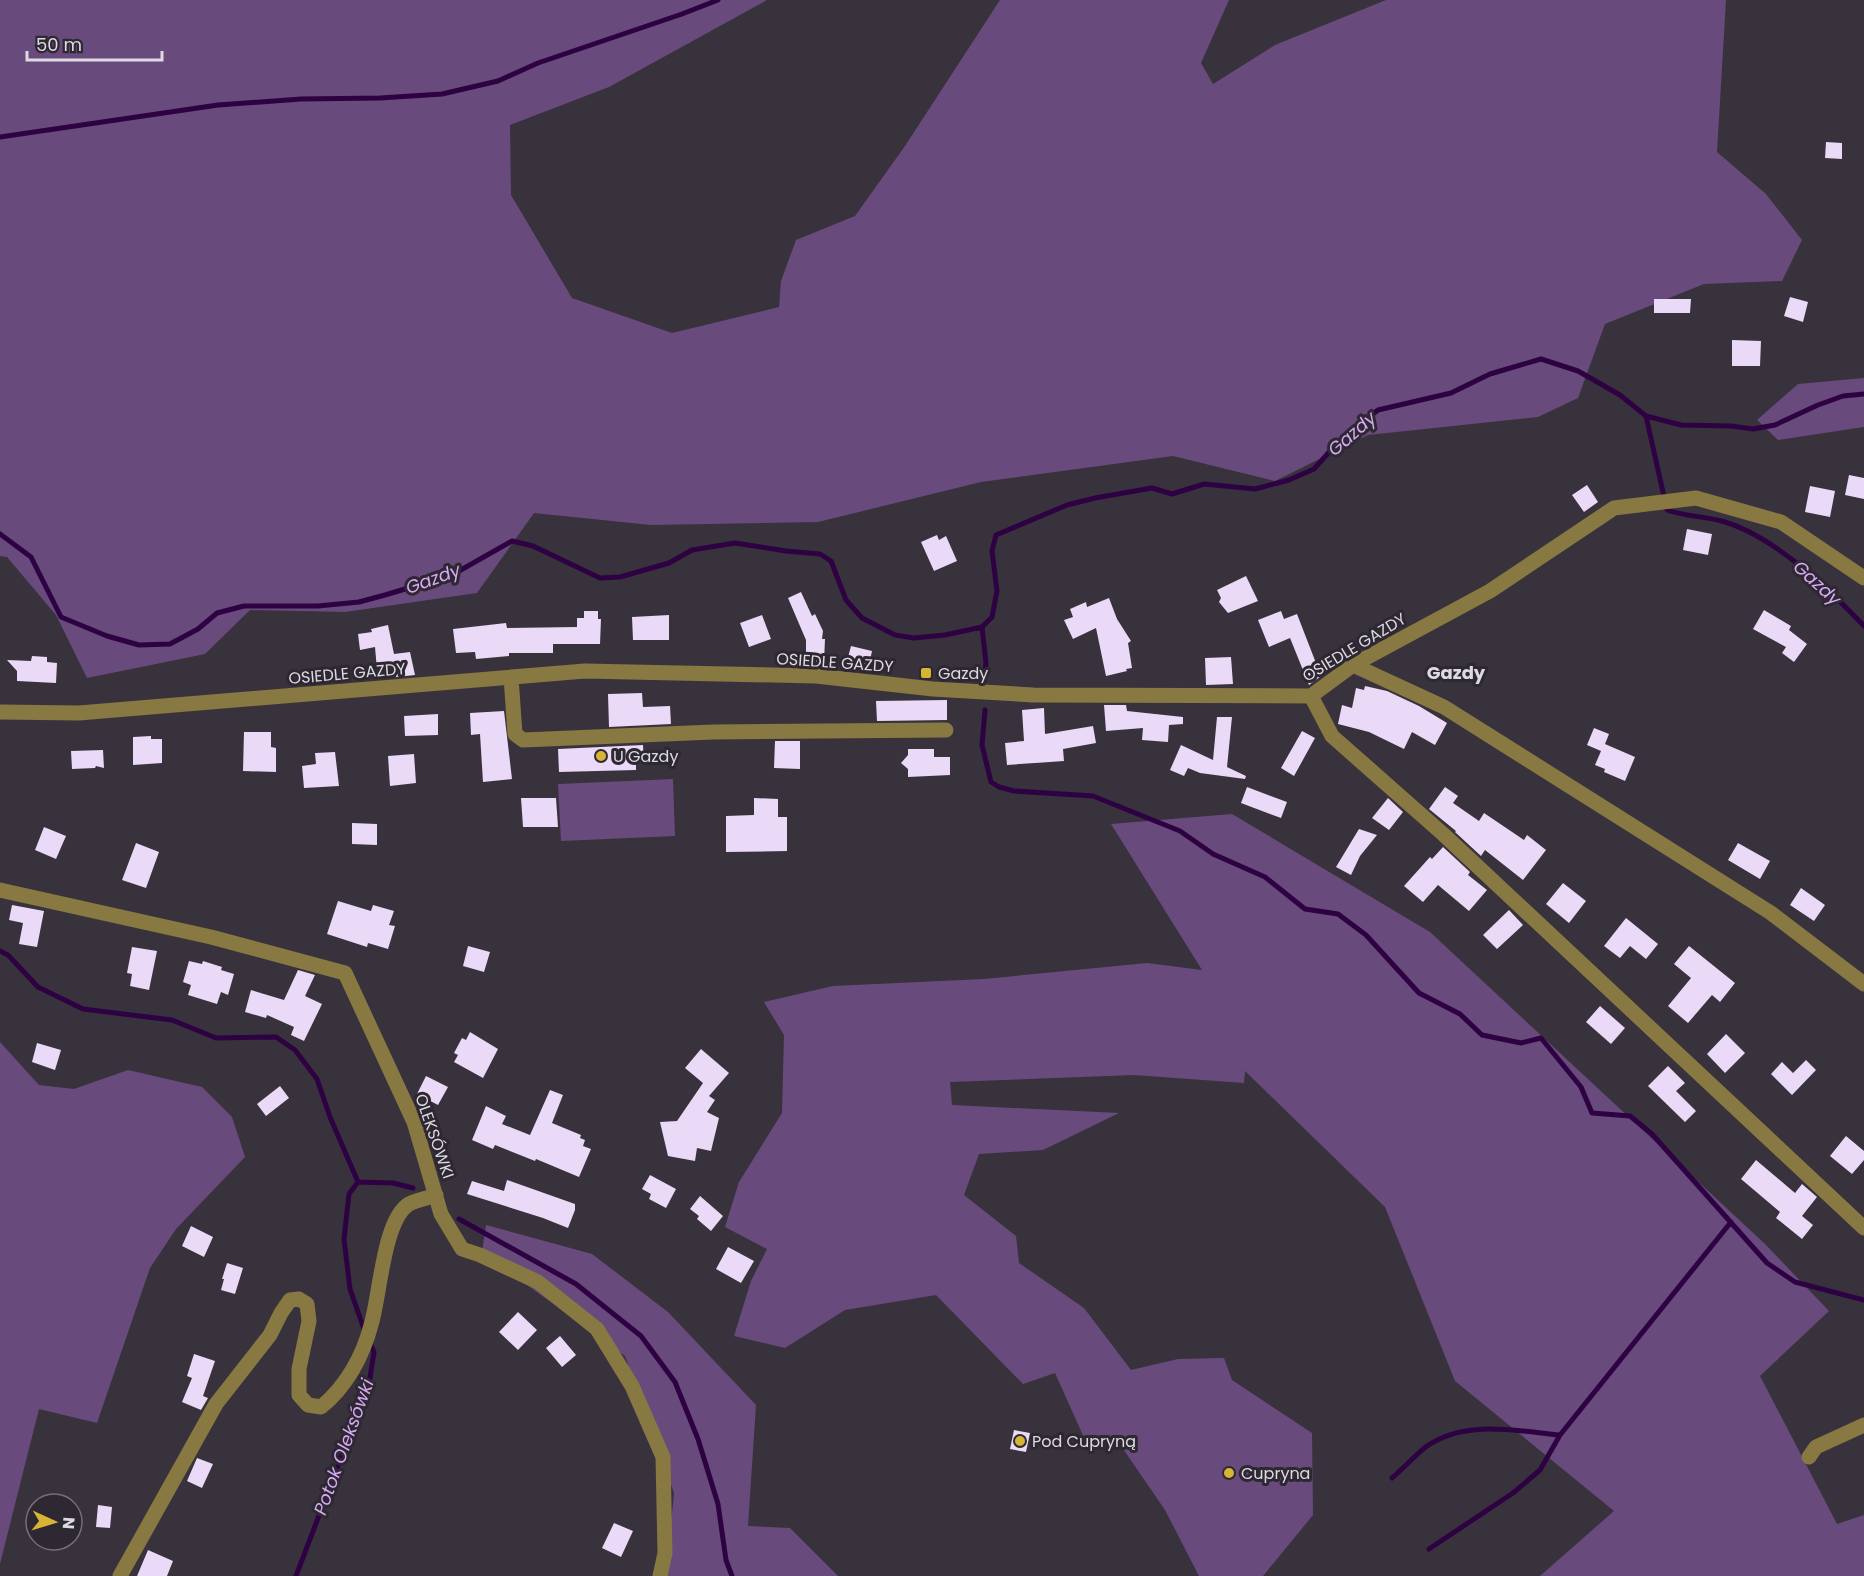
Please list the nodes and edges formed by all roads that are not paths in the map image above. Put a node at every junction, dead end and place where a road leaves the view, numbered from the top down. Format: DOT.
graph roads {
  1 [pos="1864,578"];
  2 [pos="1353,665"];
  3 [pos="511,677"];
  4 [pos="1311,696"];
  5 [pos="0,712"];
  6 [pos="946,730"];
  7 [pos="0,890"];
  8 [pos="1864,984"];
  9 [pos="436,1195"];
  10 [pos="1864,1228"];
  11 [pos="1864,1425"];
  12 [pos="1809,1457"];
  13 [pos="120,1576"];
  14 [pos="660,1576"];
  1 -- 2 [label="street, OSIEDLE GAZDY"];
  2 -- 4 [label="street, OSIEDLE GAZDY"];
  2 -- 8 [label="street"];
  3 -- 4 [label="street, OSIEDLE GAZDY"];
  3 -- 5 [label="street, OSIEDLE GAZDY"];
  3 -- 6 [label="street"];
  4 -- 10 [label="street"];
  7 -- 9 [label="street, OLEKSÓWKI"];
  9 -- 13 [label="street"];
  9 -- 14 [label="street, OLEKSÓWKI"];
  11 -- 12 [label="street"];
}
